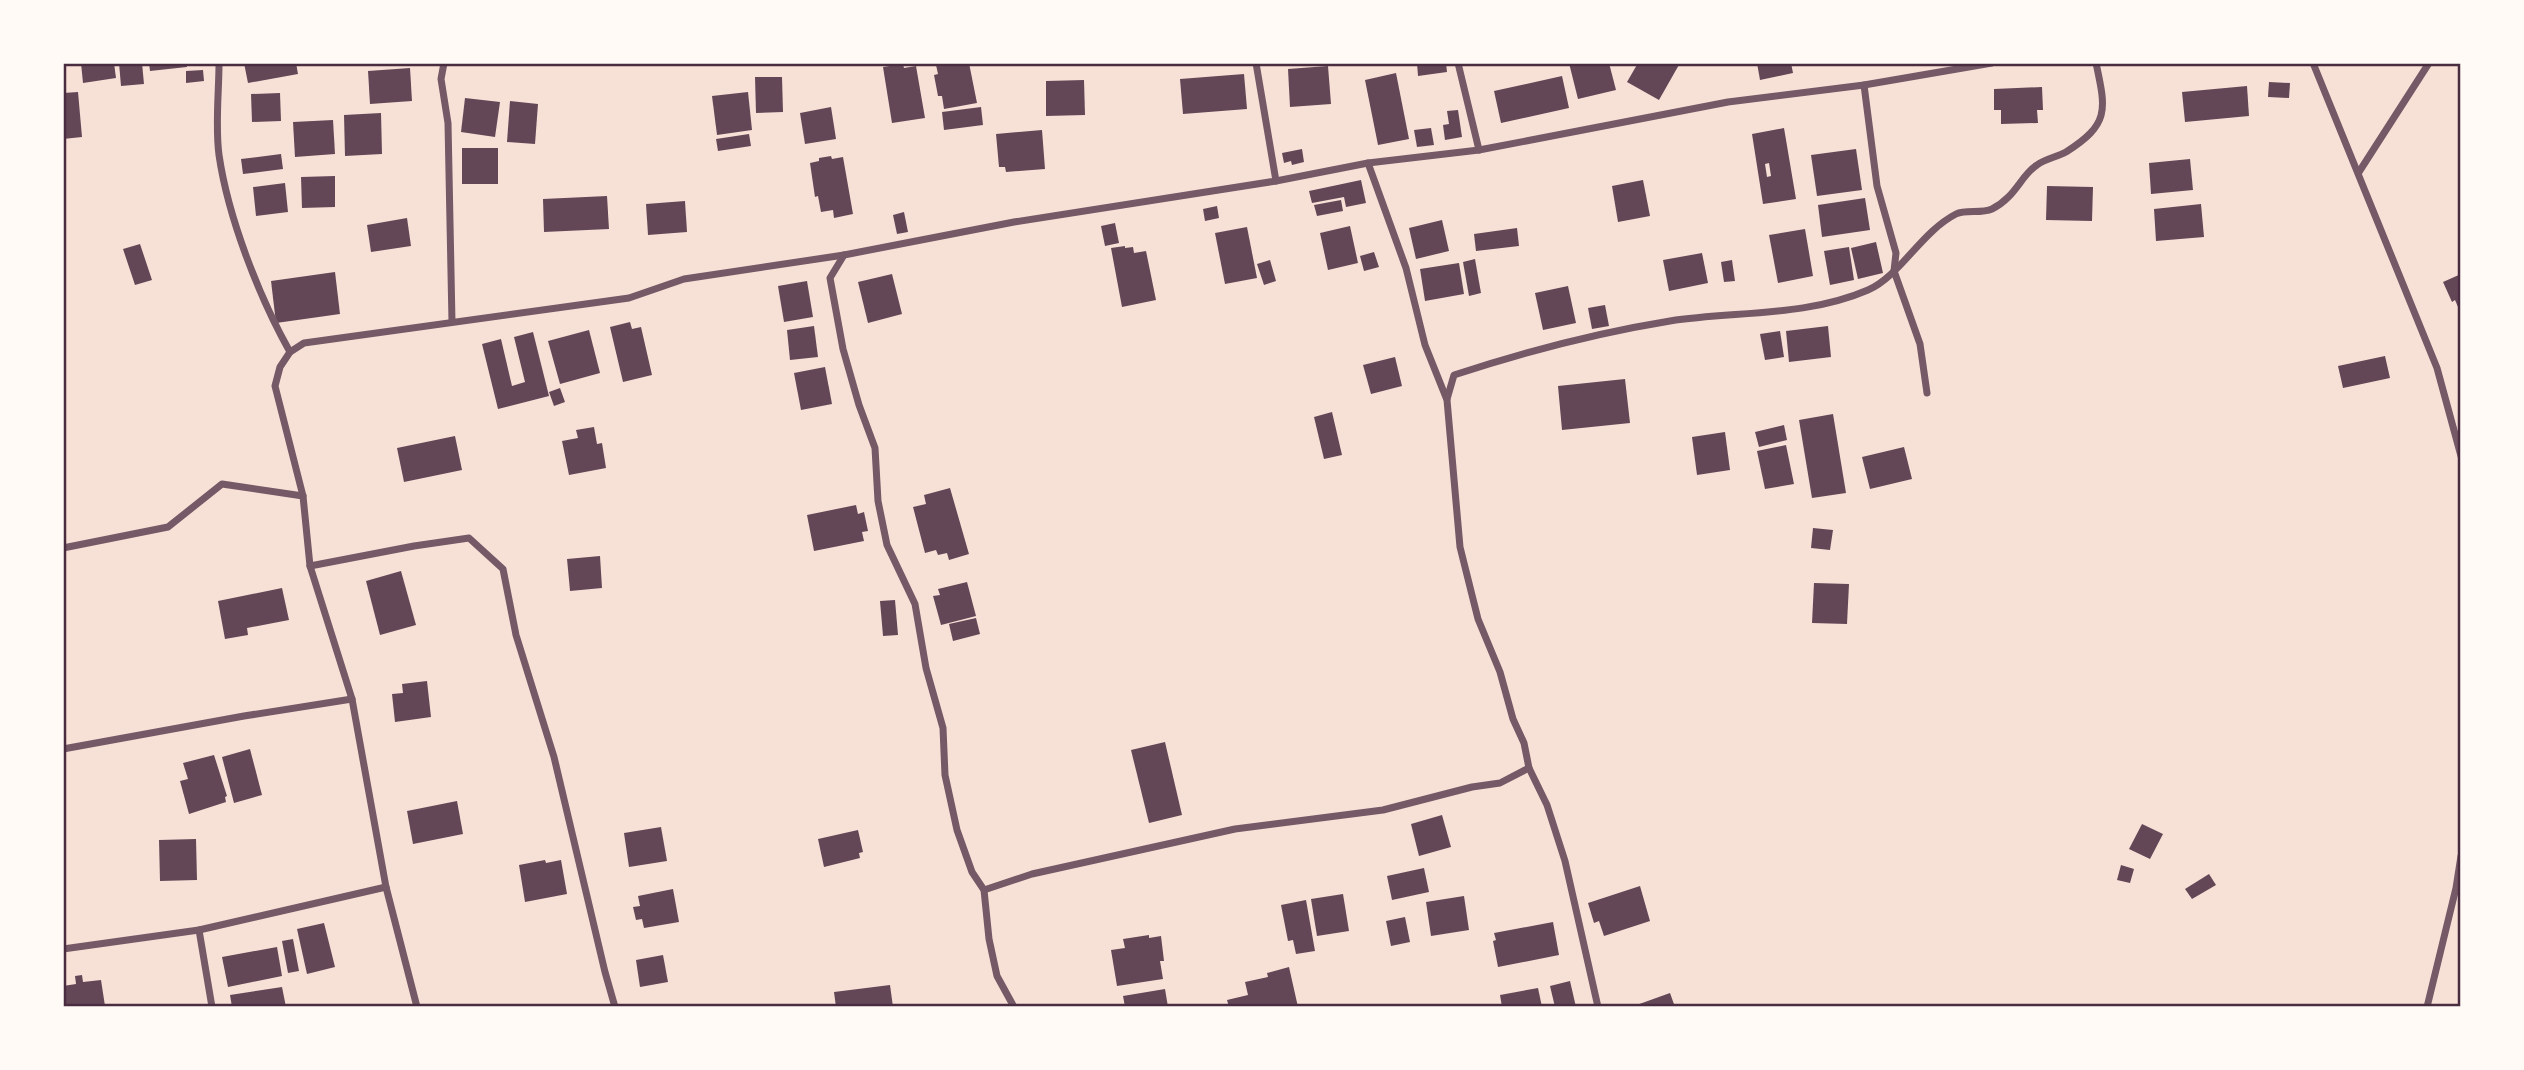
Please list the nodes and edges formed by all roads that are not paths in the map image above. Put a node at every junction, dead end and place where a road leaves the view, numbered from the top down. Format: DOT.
graph roads {
  1 [pos="219,63"];
  2 [pos="444,63"];
  3 [pos="1256,63"];
  4 [pos="1458,63"];
  5 [pos="1992,63"];
  6 [pos="2095,63"];
  7 [pos="2313,63"];
  8 [pos="2429,63"];
  9 [pos="1864,85"];
  10 [pos="1479,150"];
  11 [pos="1368,163"];
  12 [pos="2359,172"];
  13 [pos="1276,181"];
  14 [pos="844,255"];
  15 [pos="1894,271"];
  16 [pos="452,322"];
  17 [pos="290,352"];
  18 [pos="1927,393"];
  19 [pos="1447,400"];
  20 [pos="2461,456"];
  21 [pos="303,496"];
  22 [pos="63,548"];
  23 [pos="310,566"];
  24 [pos="352,699"];
  25 [pos="63,749"];
  26 [pos="1529,768"];
  27 [pos="2461,856"];
  28 [pos="386,887"];
  29 [pos="984,890"];
  30 [pos="199,930"];
  31 [pos="63,949"];
  32 [pos="212,1007"];
  33 [pos="417,1007"];
  34 [pos="615,1007"];
  35 [pos="1014,1007"];
  36 [pos="1598,1007"];
  37 [pos="2427,1007"];
  1 -- 17 [label="street"];
  2 -- 16 [label="street"];
  3 -- 13 [label="street"];
  4 -- 10 [label="street"];
  5 -- 9 [label="street"];
  6 -- 15 [label="street"];
  7 -- 12 [label="street"];
  8 -- 12 [label="street"];
  9 -- 10 [label="street"];
  9 -- 15 [label="street"];
  10 -- 11 [label="street"];
  11 -- 13 [label="street"];
  11 -- 19 [label="street"];
  12 -- 20 [label="street"];
  13 -- 14 [label="street"];
  14 -- 16 [label="street"];
  14 -- 29 [label="street"];
  15 -- 18 [label="street"];
  15 -- 19 [label="street"];
  16 -- 17 [label="street"];
  17 -- 21 [label="street"];
  19 -- 26 [label="street"];
  21 -- 22 [label="street"];
  21 -- 23 [label="street"];
  23 -- 24 [label="street"];
  23 -- 34 [label="street"];
  24 -- 25 [label="street"];
  24 -- 28 [label="street"];
  26 -- 29 [label="street"];
  26 -- 36 [label="street"];
  27 -- 37 [label="street"];
  28 -- 30 [label="street"];
  28 -- 33 [label="street"];
  29 -- 35 [label="street"];
  30 -- 31 [label="street"];
  30 -- 32 [label="street"];
}
